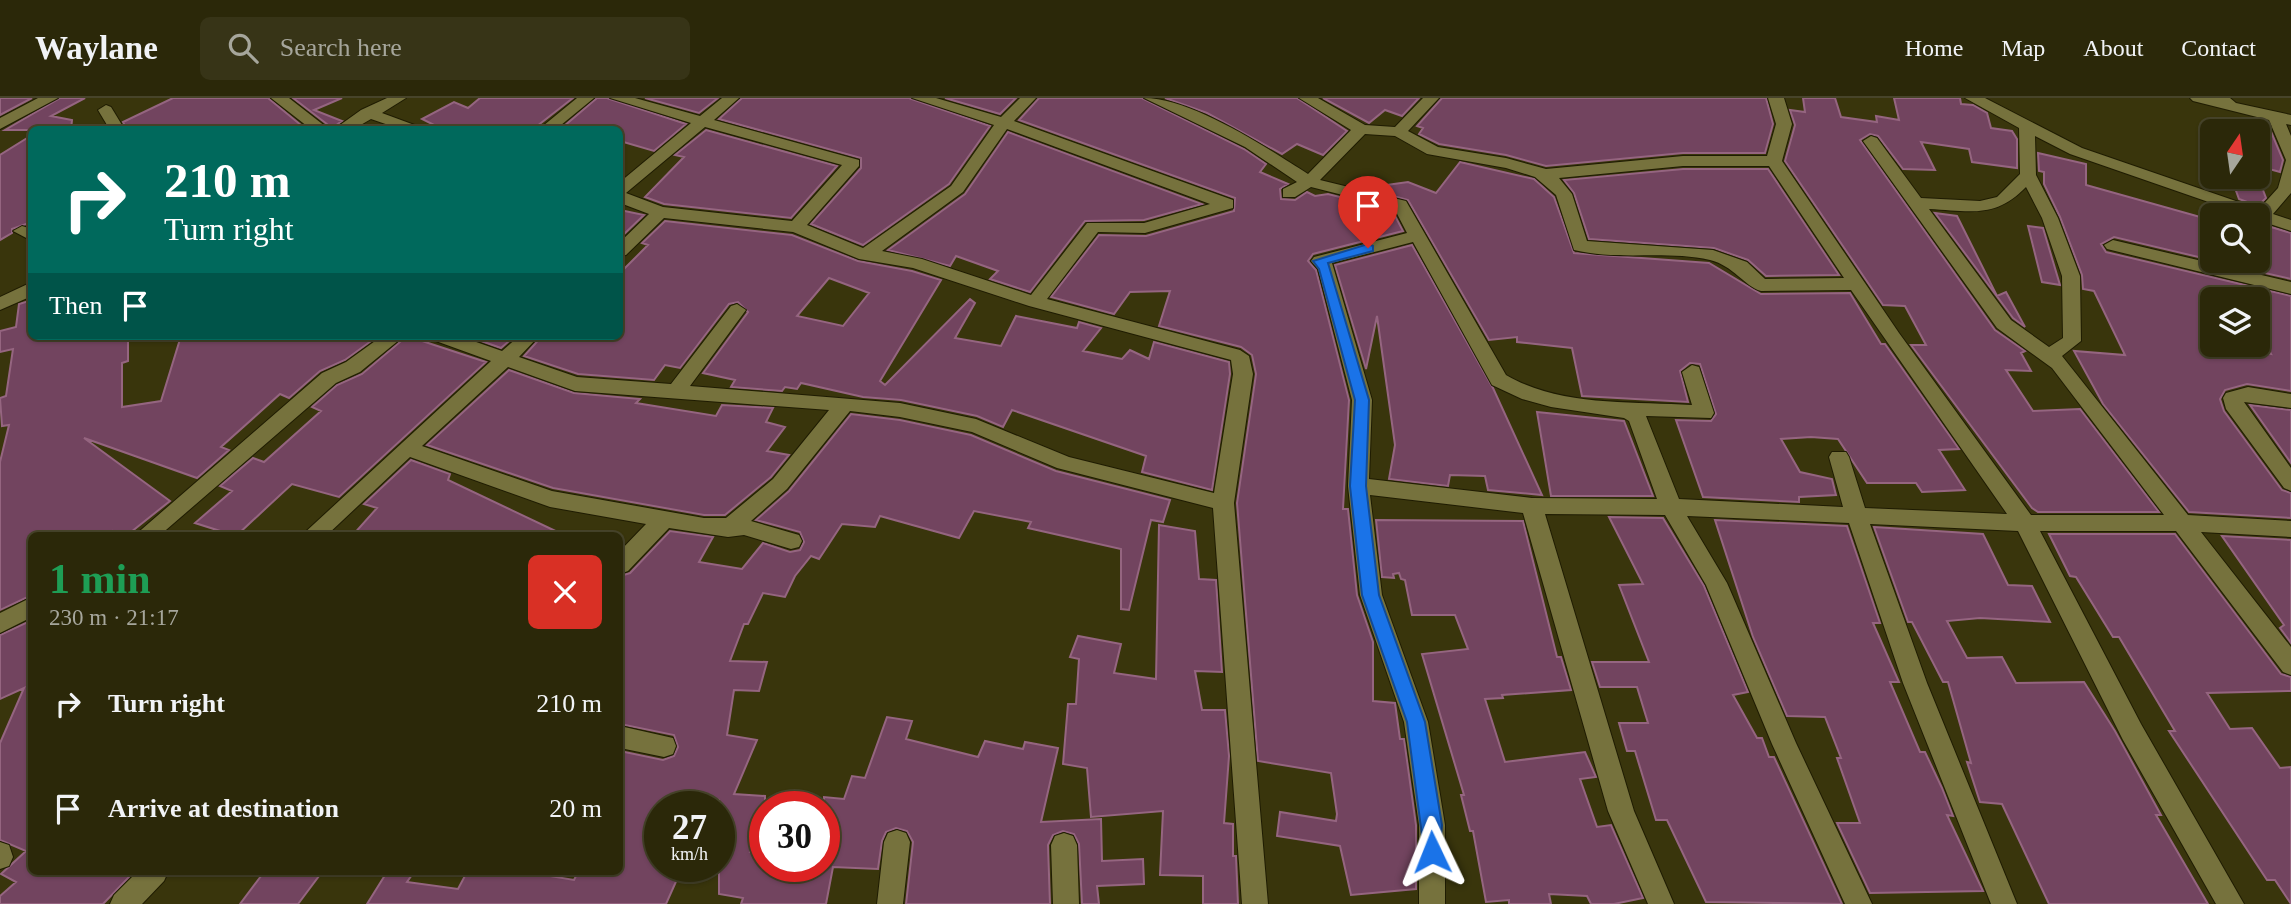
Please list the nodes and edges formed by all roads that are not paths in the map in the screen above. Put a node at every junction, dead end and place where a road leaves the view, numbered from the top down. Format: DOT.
graph roads {
  1 [pos="50,98"];
  2 [pos="279,98"];
  3 [pos="397,98"];
  4 [pos="586,98"];
  5 [pos="618,98"];
  6 [pos="731,98"];
  7 [pos="920,98"];
  8 [pos="1027,98"];
  9 [pos="1152,98"];
  10 [pos="1307,98"];
  11 [pos="1431,98"];
  12 [pos="1776,98"];
  13 [pos="1973,98"];
  14 [pos="2198,98"];
  15 [pos="2226,102"];
  16 [pos="106,110"];
  17 [pos="366,113"];
  18 [pos="2284,118"];
  19 [pos="706,120"];
  20 [pos="0,124"];
  21 [pos="1002,125"];
  22 [pos="116,126"];
  23 [pos="318,126"];
  24 [pos="346,126"];
  25 [pos="408,126"];
  26 [pos="550,126"];
  27 [pos="2027,127"];
  28 [pos="1362,129"];
  29 [pos="1399,132"];
  30 [pos="1871,141"];
  31 [pos="2291,157"];
  32 [pos="1774,161"];
  33 [pos="2291,164"];
  34 [pos="1547,174"];
  35 [pos="2028,175"];
  36 [pos="1309,182"];
  37 [pos="623,188"];
  38 [pos="1289,193"];
  39 [pos="623,198"];
  40 [pos="1915,203"];
  41 [pos="2228,203"];
  42 [pos="2270,207"];
  43 [pos="660,212"];
  44 [pos="2270,218"];
  45 [pos="2291,226"];
  46 [pos="796,228"];
  47 [pos="1417,236"];
  48 [pos="2113,246"];
  49 [pos="623,248"];
  50 [pos="865,255"];
  51 [pos="1857,284"];
  52 [pos="2291,288"];
  53 [pos="28,290"];
  54 [pos="1035,302"];
  55 [pos="0,304"];
  56 [pos="737,310"];
  57 [pos="390,340"];
  58 [pos="451,340"];
  59 [pos="526,340"];
  60 [pos="2049,356"];
  61 [pos="505,360"];
  62 [pos="1692,372"];
  63 [pos="676,391"];
  64 [pos="2291,401"];
  65 [pos="845,404"];
  66 [pos="1628,408"];
  67 [pos="409,449"];
  68 [pos="1839,457"];
  69 [pos="2291,483"];
  70 [pos="1358,486"];
  71 [pos="1223,503"];
  72 [pos="1532,506"];
  73 [pos="1671,508"];
  74 [pos="1856,516"];
  75 [pos="664,519"];
  76 [pos="2025,523"];
  77 [pos="2179,523"];
  78 [pos="728,529"];
  79 [pos="2291,529"];
  80 [pos="149,532"];
  81 [pos="316,532"];
  82 [pos="791,541"];
  83 [pos="623,562"];
  84 [pos="28,609"];
  85 [pos="0,624"];
  86 [pos="2291,665"];
  87 [pos="623,738"];
  88 [pos="664,746"];
  89 [pos="897,842"];
  90 [pos="1064,845"];
  91 [pos="152,875"];
  92 [pos="123,904"];
  93 [pos="890,904"];
  94 [pos="1066,904"];
  95 [pos="1255,904"];
  96 [pos="1432,904"];
  97 [pos="1661,904"];
  98 [pos="1859,904"];
  99 [pos="2004,904"];
  100 [pos="2231,904"];
  1 -- 20 [label="street"];
  2 -- 23 [label="street"];
  3 -- 17 [label="street"];
  4 -- 26 [label="street"];
  5 -- 19 [label="street"];
  6 -- 19 [label="street"];
  7 -- 21 [label="street"];
  8 -- 21 [label="street"];
  9 -- 36 [label="street"];
  10 -- 28 [label="street"];
  11 -- 29 [label="street"];
  12 -- 32 [label="street"];
  13 -- 27 [label="street"];
  14 -- 15 [label="street"];
  15 -- 18 [label="street"];
  16 -- 22 [label="street"];
  17 -- 24 [label="street"];
  17 -- 25 [label="street"];
  18 -- 31 [label="street"];
  19 -- 37 [label="street"];
  19 -- 46 [label="street"];
  21 -- 50 [label="street"];
  21 -- 54 [label="street"];
  27 -- 35 [label="street"];
  27 -- 41 [label="street"];
  28 -- 29 [label="street"];
  28 -- 36 [label="street"];
  29 -- 34 [label="street"];
  30 -- 40 [label="street"];
  32 -- 34 [label="street"];
  32 -- 51 [label="street"];
  33 -- 42 [label="street"];
  34 -- 51 [label="street"];
  35 -- 40 [label="street"];
  35 -- 60 [label="street"];
  36 -- 38 [label="street"];
  36 -- 47 [label="street"];
  39 -- 43 [label="street"];
  40 -- 60 [label="street"];
  43 -- 46 [label="street"];
  43 -- 49 [label="street"];
  44 -- 45 [label="street"];
  46 -- 50 [label="street"];
  47 -- 66 [label="street"];
  47 -- 70 [label="street"];
  48 -- 52 [label="street"];
  50 -- 54 [label="street"];
  51 -- 76 [label="street"];
  53 -- 55 [label="street"];
  54 -- 71 [label="street"];
  56 -- 63 [label="street"];
  57 -- 80 [label="street"];
  58 -- 61 [label="street"];
  59 -- 61 [label="street"];
  60 -- 77 [label="street"];
  61 -- 63 [label="street"];
  61 -- 67 [label="street"];
  62 -- 66 [label="street"];
  63 -- 65 [label="street"];
  64 -- 69 [label="street"];
  65 -- 71 [label="street"];
  65 -- 78 [label="street"];
  66 -- 73 [label="street"];
  67 -- 75 [label="street"];
  67 -- 81 [label="street"];
  68 -- 74 [label="street"];
  70 -- 72 [label="street"];
  70 -- 96 [label="street"];
  71 -- 95 [label="street"];
  72 -- 73 [label="street"];
  72 -- 97 [label="street"];
  73 -- 74 [label="street"];
  73 -- 98 [label="street"];
  74 -- 76 [label="street"];
  74 -- 99 [label="street"];
  75 -- 78 [label="street"];
  75 -- 83 [label="street"];
  76 -- 77 [label="street"];
  76 -- 100 [label="street"];
  77 -- 79 [label="street"];
  77 -- 86 [label="street"];
  78 -- 82 [label="street"];
  84 -- 85 [label="street"];
  87 -- 88 [label="street"];
  89 -- 93 [label="street"];
  90 -- 94 [label="street"];
  91 -- 92 [label="street"];
}
